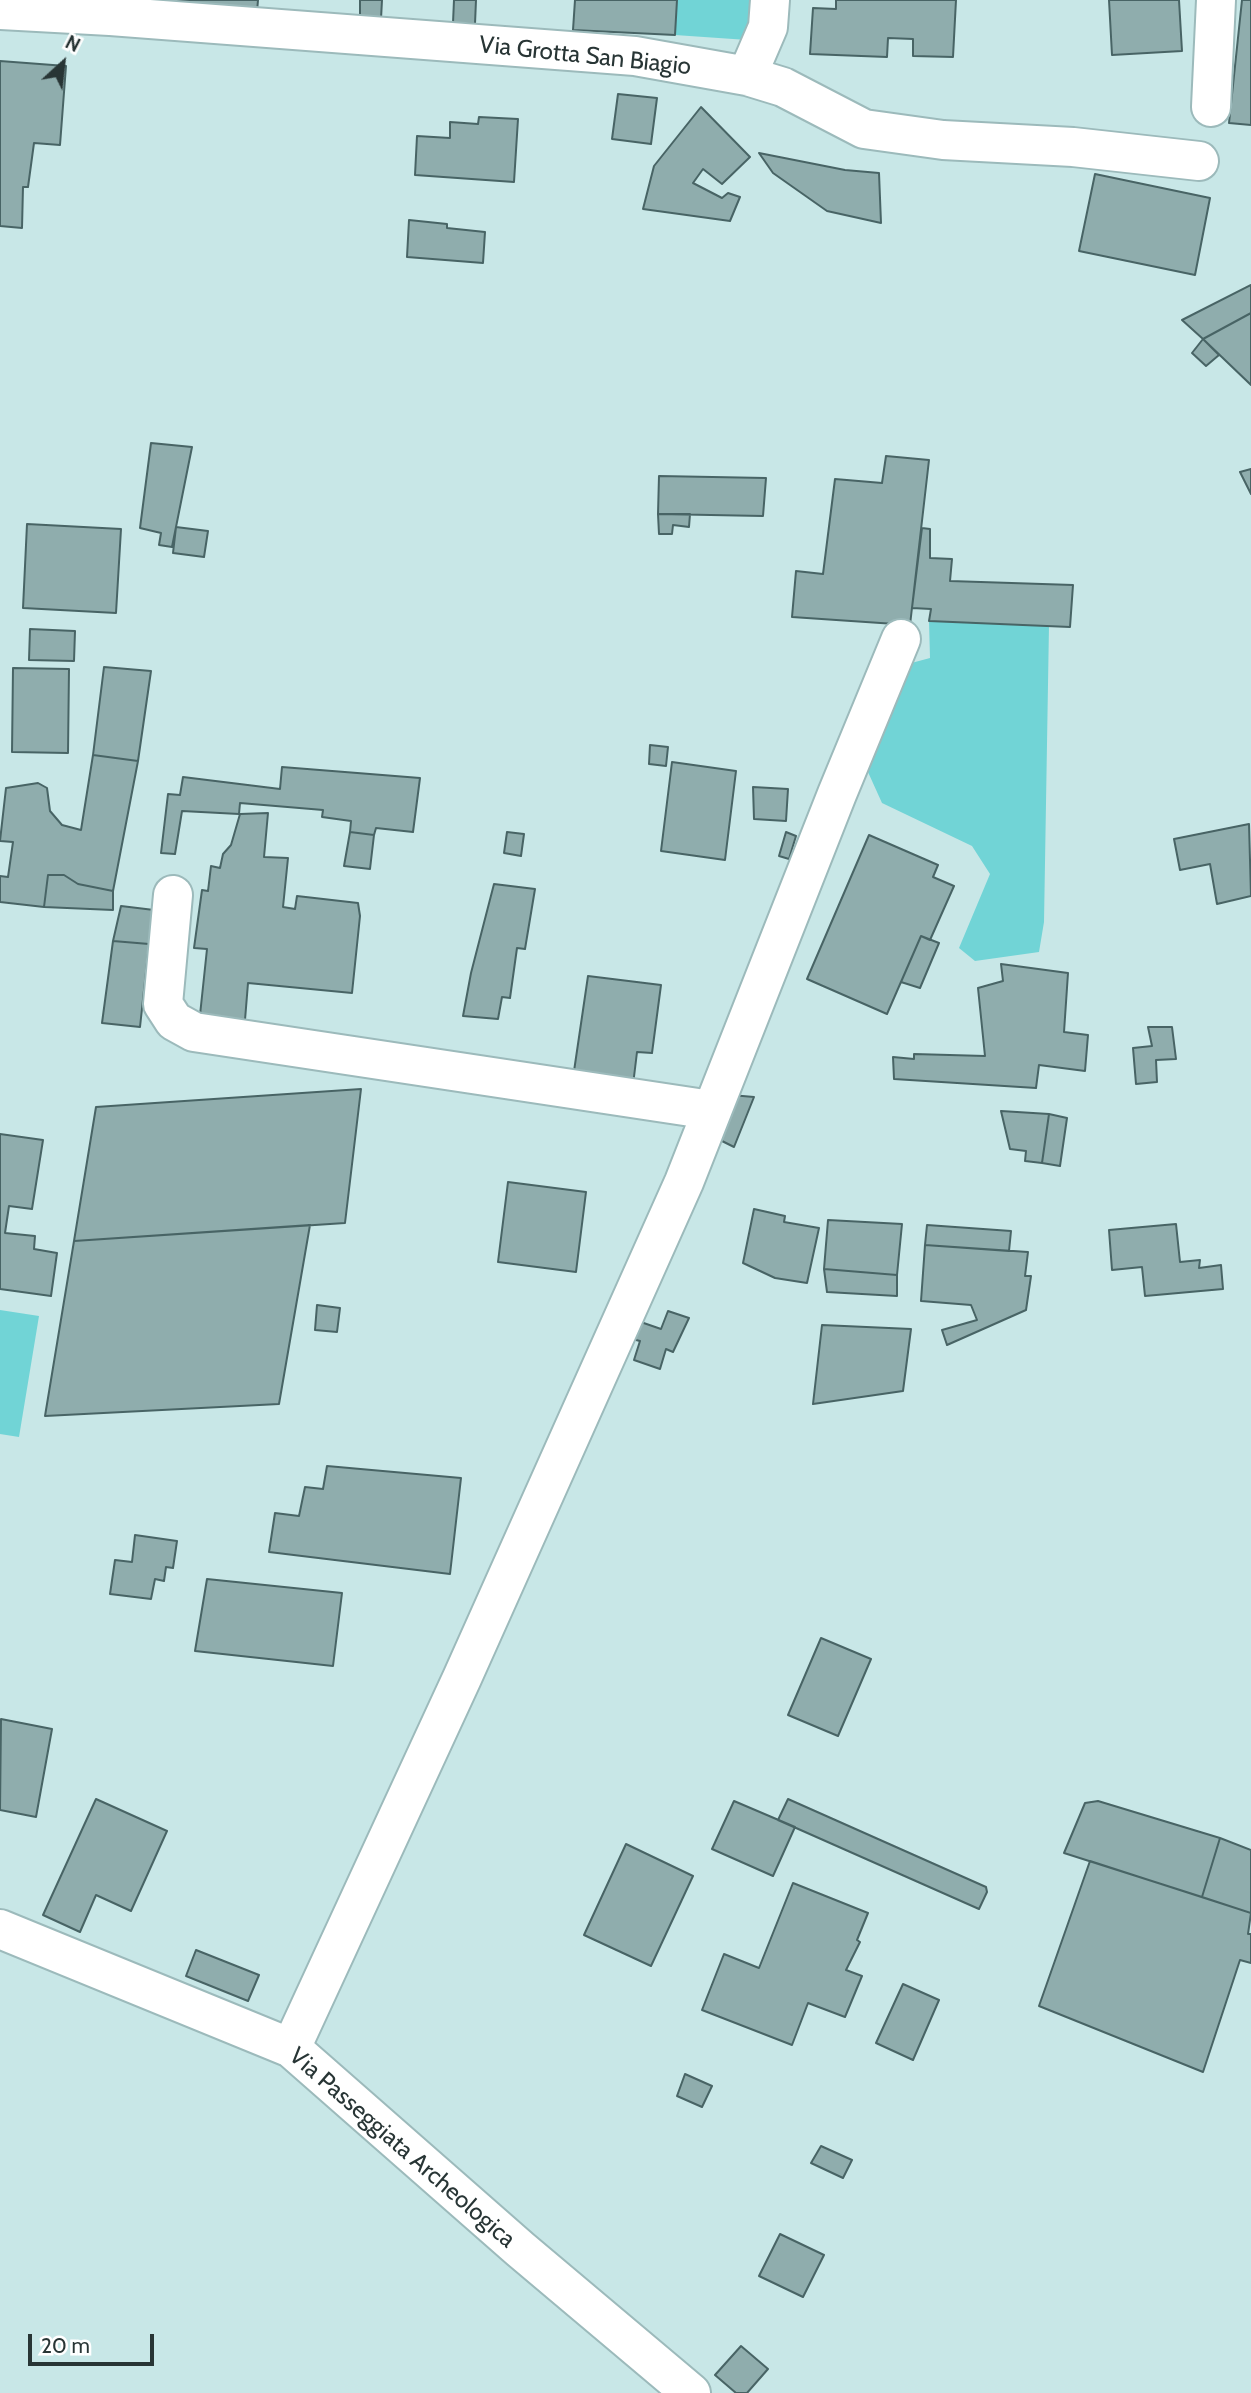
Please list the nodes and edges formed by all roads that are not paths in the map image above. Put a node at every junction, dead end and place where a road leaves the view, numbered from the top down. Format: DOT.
graph roads {
  1 [pos="769,0"];
  2 [pos="1216,0"];
  3 [pos="0,10"];
  4 [pos="747,76"];
  5 [pos="1211,107"];
  6 [pos="1199,161"];
  7 [pos="901,639"];
  8 [pos="173,895"];
  9 [pos="711,1110"];
  10 [pos="0,1929"];
  11 [pos="291,2048"];
  12 [pos="691,2393"];
  1 -- 4 [label="street"];
  2 -- 5 [label="street"];
  3 -- 4 [label="street, Via Grotta San Biagio"];
  4 -- 6 [label="street, Via Grotta San Biagio"];
  7 -- 9 [label="street"];
  8 -- 9 [label="street"];
  9 -- 11 [label="street"];
  10 -- 11 [label="street, Via Passeggiata Archeologica"];
  11 -- 12 [label="street, Via Passeggiata Archeologica"];
}
